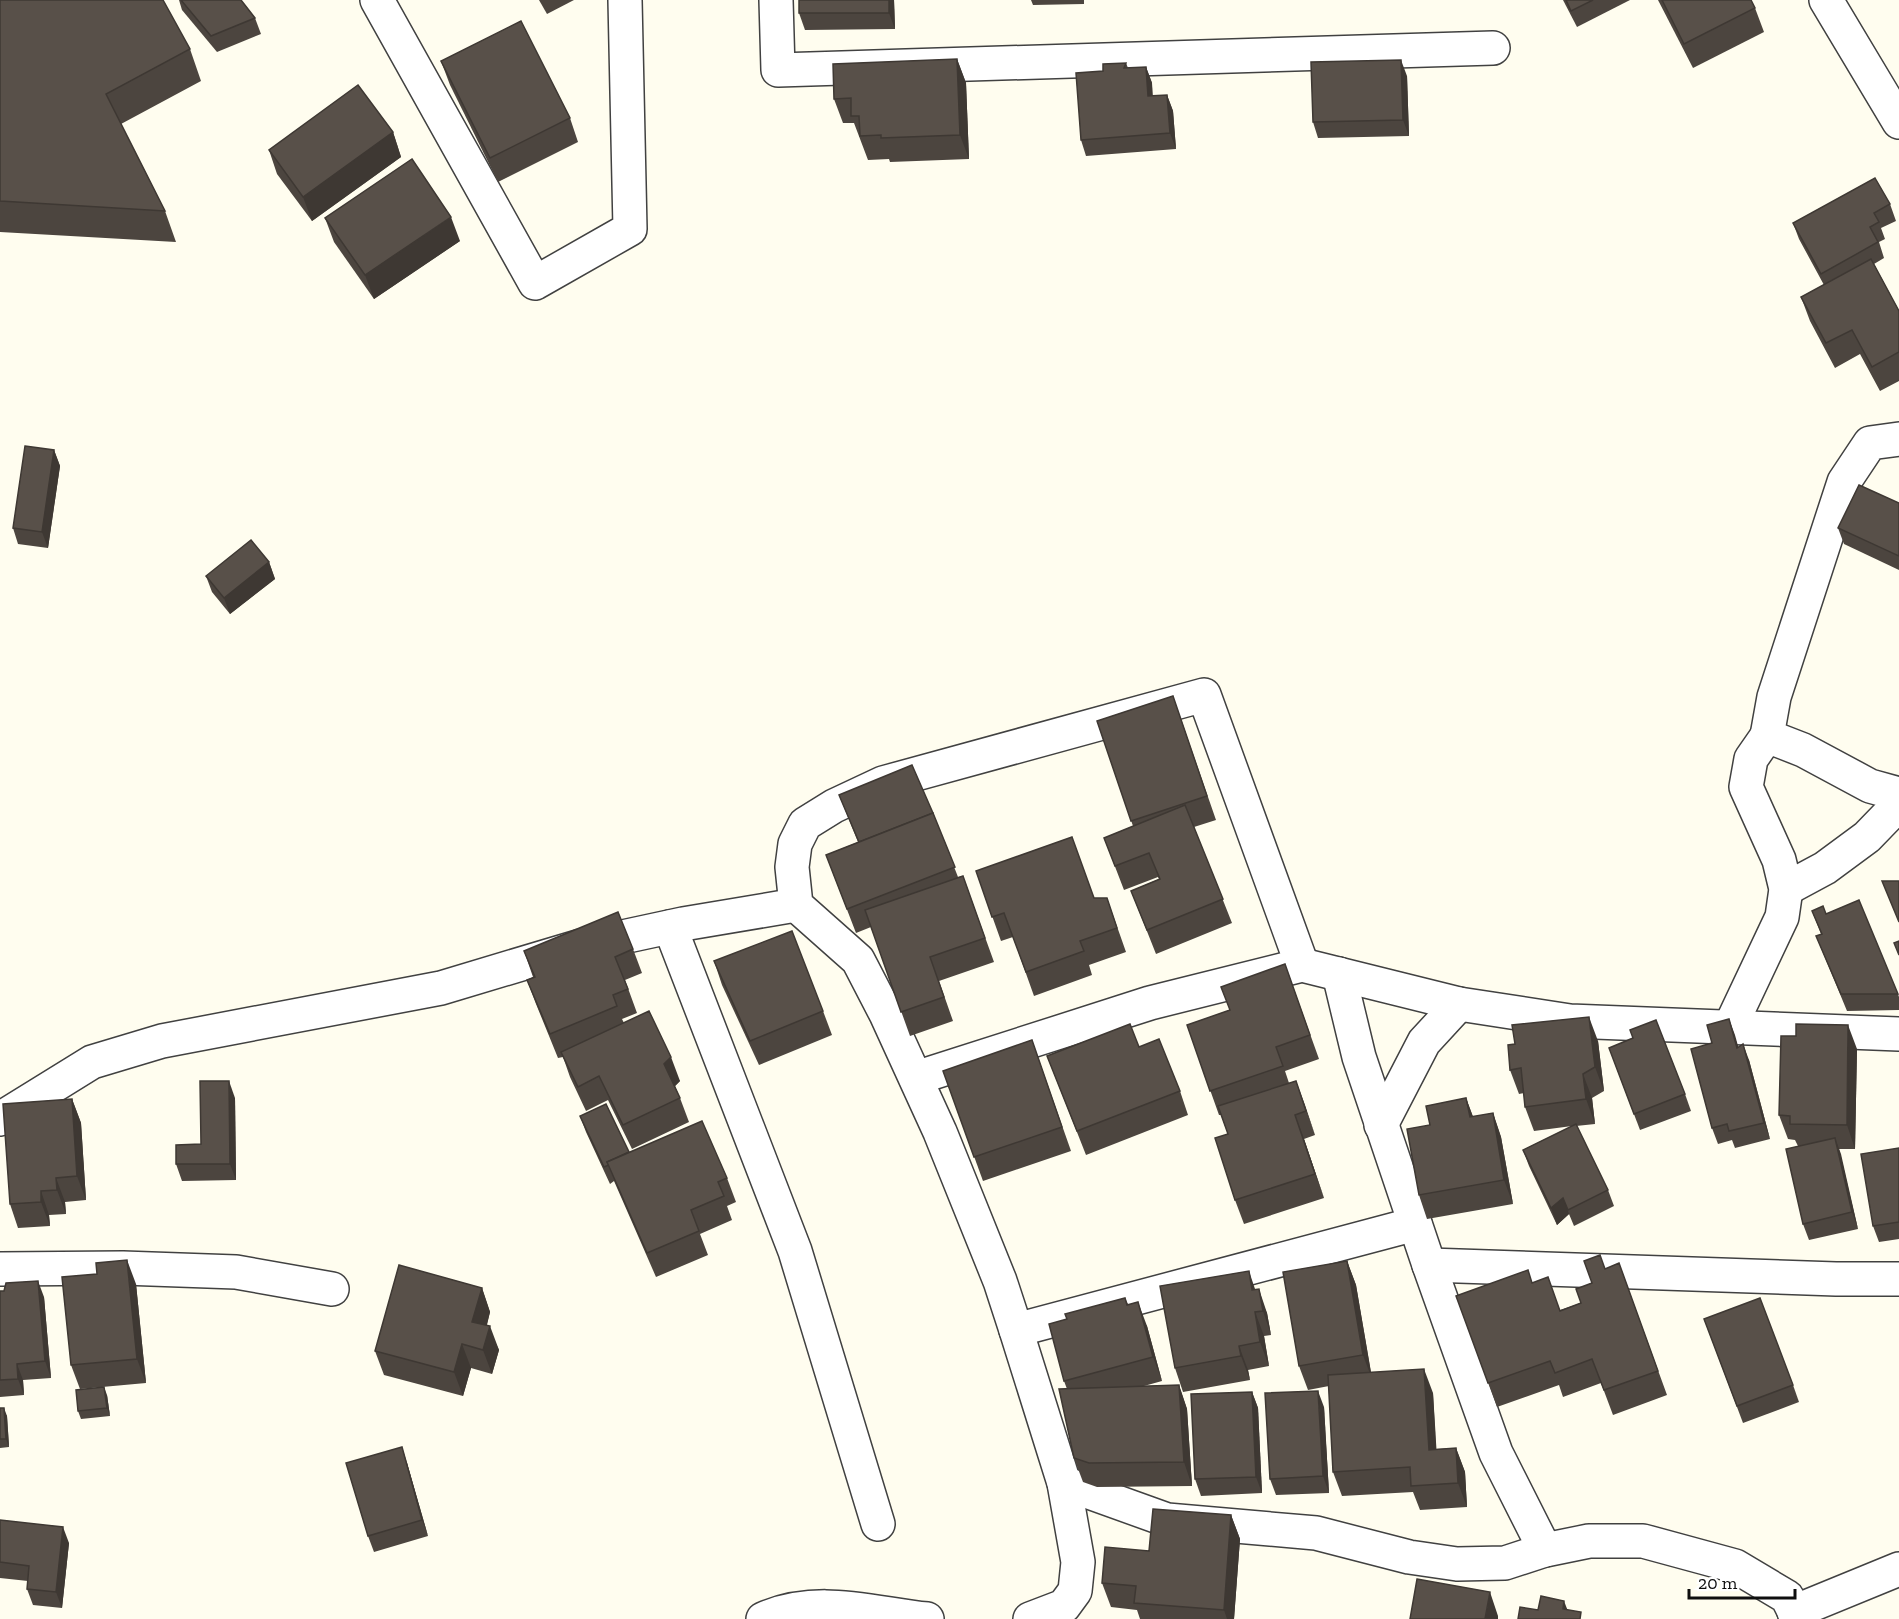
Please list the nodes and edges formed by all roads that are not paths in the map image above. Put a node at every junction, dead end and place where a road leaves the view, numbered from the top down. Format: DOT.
graph roads {
  1 [pos="377,0"];
  2 [pos="625,0"];
  3 [pos="776,0"];
  4 [pos="1826,0"];
  5 [pos="1493,48"];
  6 [pos="1899,122"];
  7 [pos="1899,439"];
  8 [pos="1767,736"];
  9 [pos="1899,794"];
  10 [pos="1899,804"];
  11 [pos="1786,889"];
  12 [pos="796,905"];
  13 [pos="670,927"];
  14 [pos="1302,965"];
  15 [pos="1339,974"];
  16 [pos="1459,1004"];
  17 [pos="1730,1027"];
  18 [pos="1899,1034"];
  19 [pos="916,1078"];
  20 [pos="0,1119"];
  21 [pos="1381,1125"];
  22 [pos="1415,1224"];
  23 [pos="1429,1265"];
  24 [pos="0,1269"];
  25 [pos="1899,1279"];
  26 [pos="332,1289"];
  27 [pos="1016,1330"];
  28 [pos="1064,1483"];
  29 [pos="878,1524"];
  30 [pos="1545,1550"];
  31 [pos="1899,1569"];
  32 [pos="1796,1616"];
  33 [pos="763,1619"];
  34 [pos="927,1619"];
  35 [pos="1030,1619"];
  1 -- 2 [label="street"];
  3 -- 5 [label="street"];
  4 -- 6 [label="street"];
  7 -- 8 [label="street"];
  8 -- 9 [label="street"];
  8 -- 11 [label="street"];
  10 -- 11 [label="street"];
  11 -- 17 [label="street"];
  12 -- 13 [label="street"];
  12 -- 14 [label="street"];
  12 -- 19 [label="street"];
  13 -- 20 [label="street"];
  13 -- 29 [label="street"];
  14 -- 15 [label="street"];
  14 -- 19 [label="street"];
  15 -- 16 [label="street"];
  15 -- 21 [label="street"];
  16 -- 17 [label="street"];
  16 -- 21 [label="street"];
  17 -- 18 [label="street"];
  19 -- 27 [label="street"];
  21 -- 22 [label="street"];
  22 -- 23 [label="street"];
  22 -- 27 [label="street"];
  23 -- 25 [label="street"];
  23 -- 30 [label="street"];
  24 -- 26 [label="street"];
  27 -- 28 [label="street"];
  28 -- 30 [label="street"];
  28 -- 35 [label="street"];
  30 -- 32 [label="street"];
  31 -- 32 [label="street"];
  33 -- 34 [label="street"];
}
